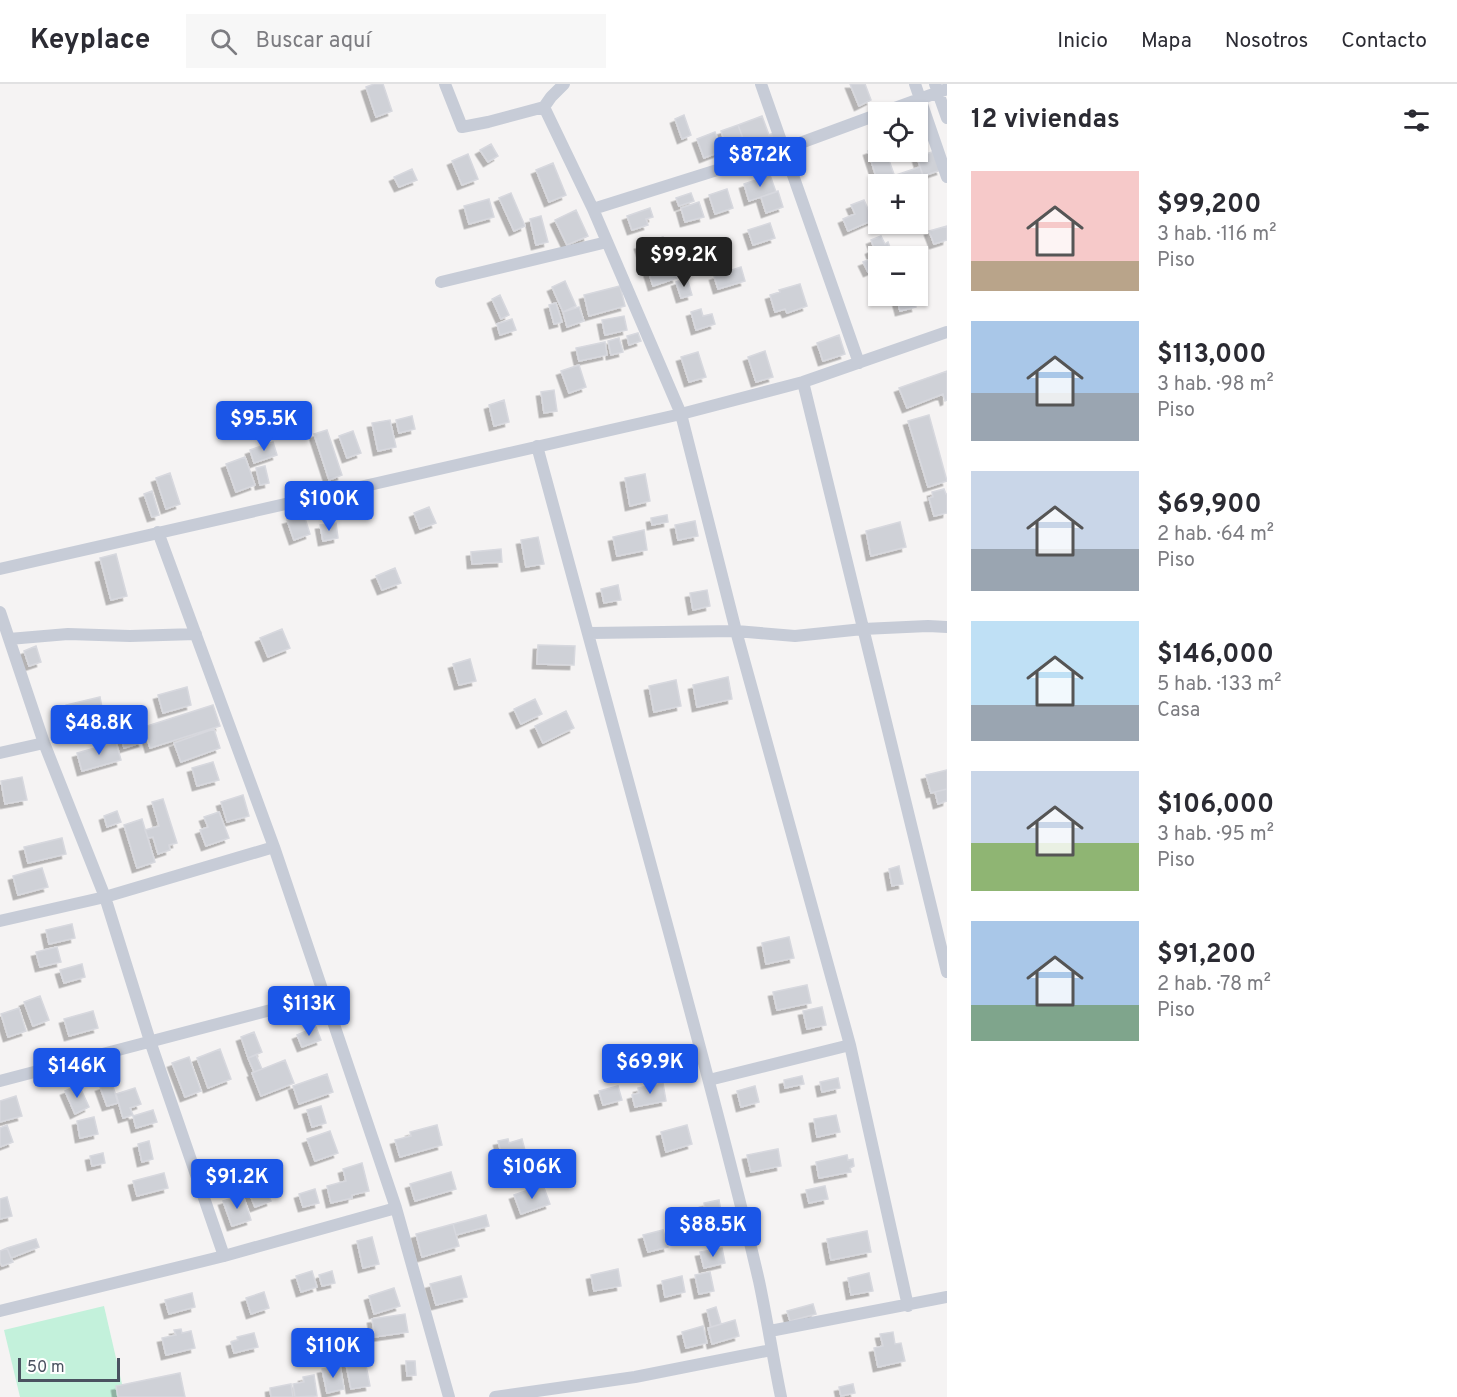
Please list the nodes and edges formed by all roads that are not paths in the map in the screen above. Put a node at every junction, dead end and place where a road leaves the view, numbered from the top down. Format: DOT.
graph roads {
  1 [pos="445,84"];
  2 [pos="564,84"];
  3 [pos="761,84"];
  4 [pos="915,84"];
  5 [pos="940,88"];
  6 [pos="920,99"];
  7 [pos="912,102"];
  8 [pos="544,107"];
  9 [pos="868,118"];
  10 [pos="947,118"];
  11 [pos="784,149"];
  12 [pos="947,177"];
  13 [pos="593,209"];
  14 [pos="608,242"];
  15 [pos="441,282"];
  16 [pos="947,332"];
  17 [pos="859,363"];
  18 [pos="803,382"];
  19 [pos="681,414"];
  20 [pos="537,446"];
  21 [pos="158,532"];
  22 [pos="0,569"];
  23 [pos="0,612"];
  24 [pos="947,627"];
  25 [pos="863,629"];
  26 [pos="736,631"];
  27 [pos="590,633"];
  28 [pos="196,634"];
  29 [pos="9,639"];
  30 [pos="44,742"];
  31 [pos="0,753"];
  32 [pos="274,847"];
  33 [pos="105,897"];
  34 [pos="0,921"];
  35 [pos="947,972"];
  36 [pos="324,996"];
  37 [pos="150,1041"];
  38 [pos="850,1045"];
  39 [pos="709,1080"];
  40 [pos="0,1081"];
  41 [pos="396,1208"];
  42 [pos="225,1256"];
  43 [pos="947,1297"];
  44 [pos="908,1306"];
  45 [pos="0,1311"];
  46 [pos="770,1331"];
  47 [pos="771,1350"];
  48 [pos="449,1397"];
  49 [pos="495,1397"];
  50 [pos="781,1397"];
  1 -- 8 [label="street"];
  2 -- 8 [label="street"];
  3 -- 11 [label="street"];
  4 -- 6 [label="street"];
  5 -- 6 [label="street"];
  5 -- 10 [label="street"];
  6 -- 7 [label="street"];
  6 -- 12 [label="street"];
  8 -- 13 [label="street"];
  9 -- 11 [label="street"];
  11 -- 13 [label="street"];
  11 -- 17 [label="street"];
  13 -- 14 [label="street"];
  14 -- 15 [label="street"];
  14 -- 19 [label="street"];
  16 -- 17 [label="street"];
  17 -- 18 [label="street"];
  18 -- 19 [label="street"];
  18 -- 25 [label="street"];
  19 -- 20 [label="street"];
  19 -- 26 [label="street"];
  20 -- 21 [label="street"];
  20 -- 27 [label="street"];
  21 -- 22 [label="street"];
  21 -- 28 [label="street"];
  23 -- 29 [label="street"];
  24 -- 25 [label="street"];
  25 -- 26 [label="street"];
  25 -- 35 [label="street"];
  26 -- 27 [label="street"];
  26 -- 38 [label="street"];
  27 -- 39 [label="street"];
  28 -- 29 [label="street"];
  28 -- 32 [label="street"];
  29 -- 30 [label="street"];
  30 -- 31 [label="street"];
  30 -- 33 [label="street"];
  32 -- 33 [label="street"];
  32 -- 36 [label="street"];
  33 -- 34 [label="street"];
  33 -- 37 [label="street"];
  36 -- 37 [label="street"];
  36 -- 41 [label="street"];
  37 -- 40 [label="street"];
  37 -- 42 [label="street"];
  38 -- 39 [label="street"];
  38 -- 44 [label="street"];
  39 -- 46 [label="street"];
  41 -- 42 [label="street"];
  41 -- 48 [label="street"];
  42 -- 45 [label="street"];
  43 -- 44 [label="street"];
  44 -- 46 [label="street"];
  46 -- 47 [label="street"];
  47 -- 49 [label="street"];
  47 -- 50 [label="street"];
}
